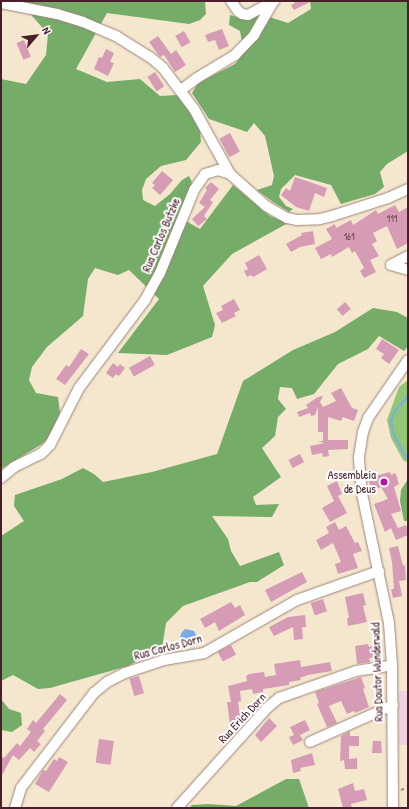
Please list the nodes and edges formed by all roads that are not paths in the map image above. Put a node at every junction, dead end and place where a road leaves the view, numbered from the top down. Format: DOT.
graph roads {
  1 [pos="231,1"];
  2 [pos="274,1"];
  3 [pos="1,3"];
  4 [pos="181,90"];
  5 [pos="230,174"];
  6 [pos="408,188"];
  7 [pos="408,256"];
  8 [pos="408,270"];
  9 [pos="408,360"];
  10 [pos="1,478"];
  11 [pos="379,572"];
  12 [pos="392,664"];
  13 [pos="393,705"];
  14 [pos="310,742"];
  15 [pos="15,808"];
  16 [pos="177,808"];
  17 [pos="393,808"];
  1 -- 2 [label="street"];
  2 -- 4 [label="street"];
  3 -- 4 [label="street"];
  4 -- 5 [label="street"];
  5 -- 6 [label="street"];
  5 -- 10 [label="street, Rua Carlos Butzke"];
  7 -- 8 [label="street"];
  9 -- 11 [label="street, Rua Doutor Wunderwald"];
  11 -- 12 [label="street, Rua Doutor Wunderwald"];
  11 -- 15 [label="street, Rua Carlos Dorn"];
  12 -- 13 [label="street, Rua Doutor Wunderwald"];
  12 -- 16 [label="street, Rua Erich Dorn"];
  13 -- 14 [label="street"];
  13 -- 17 [label="street, Rua Doutor Wunderwald"];
}
